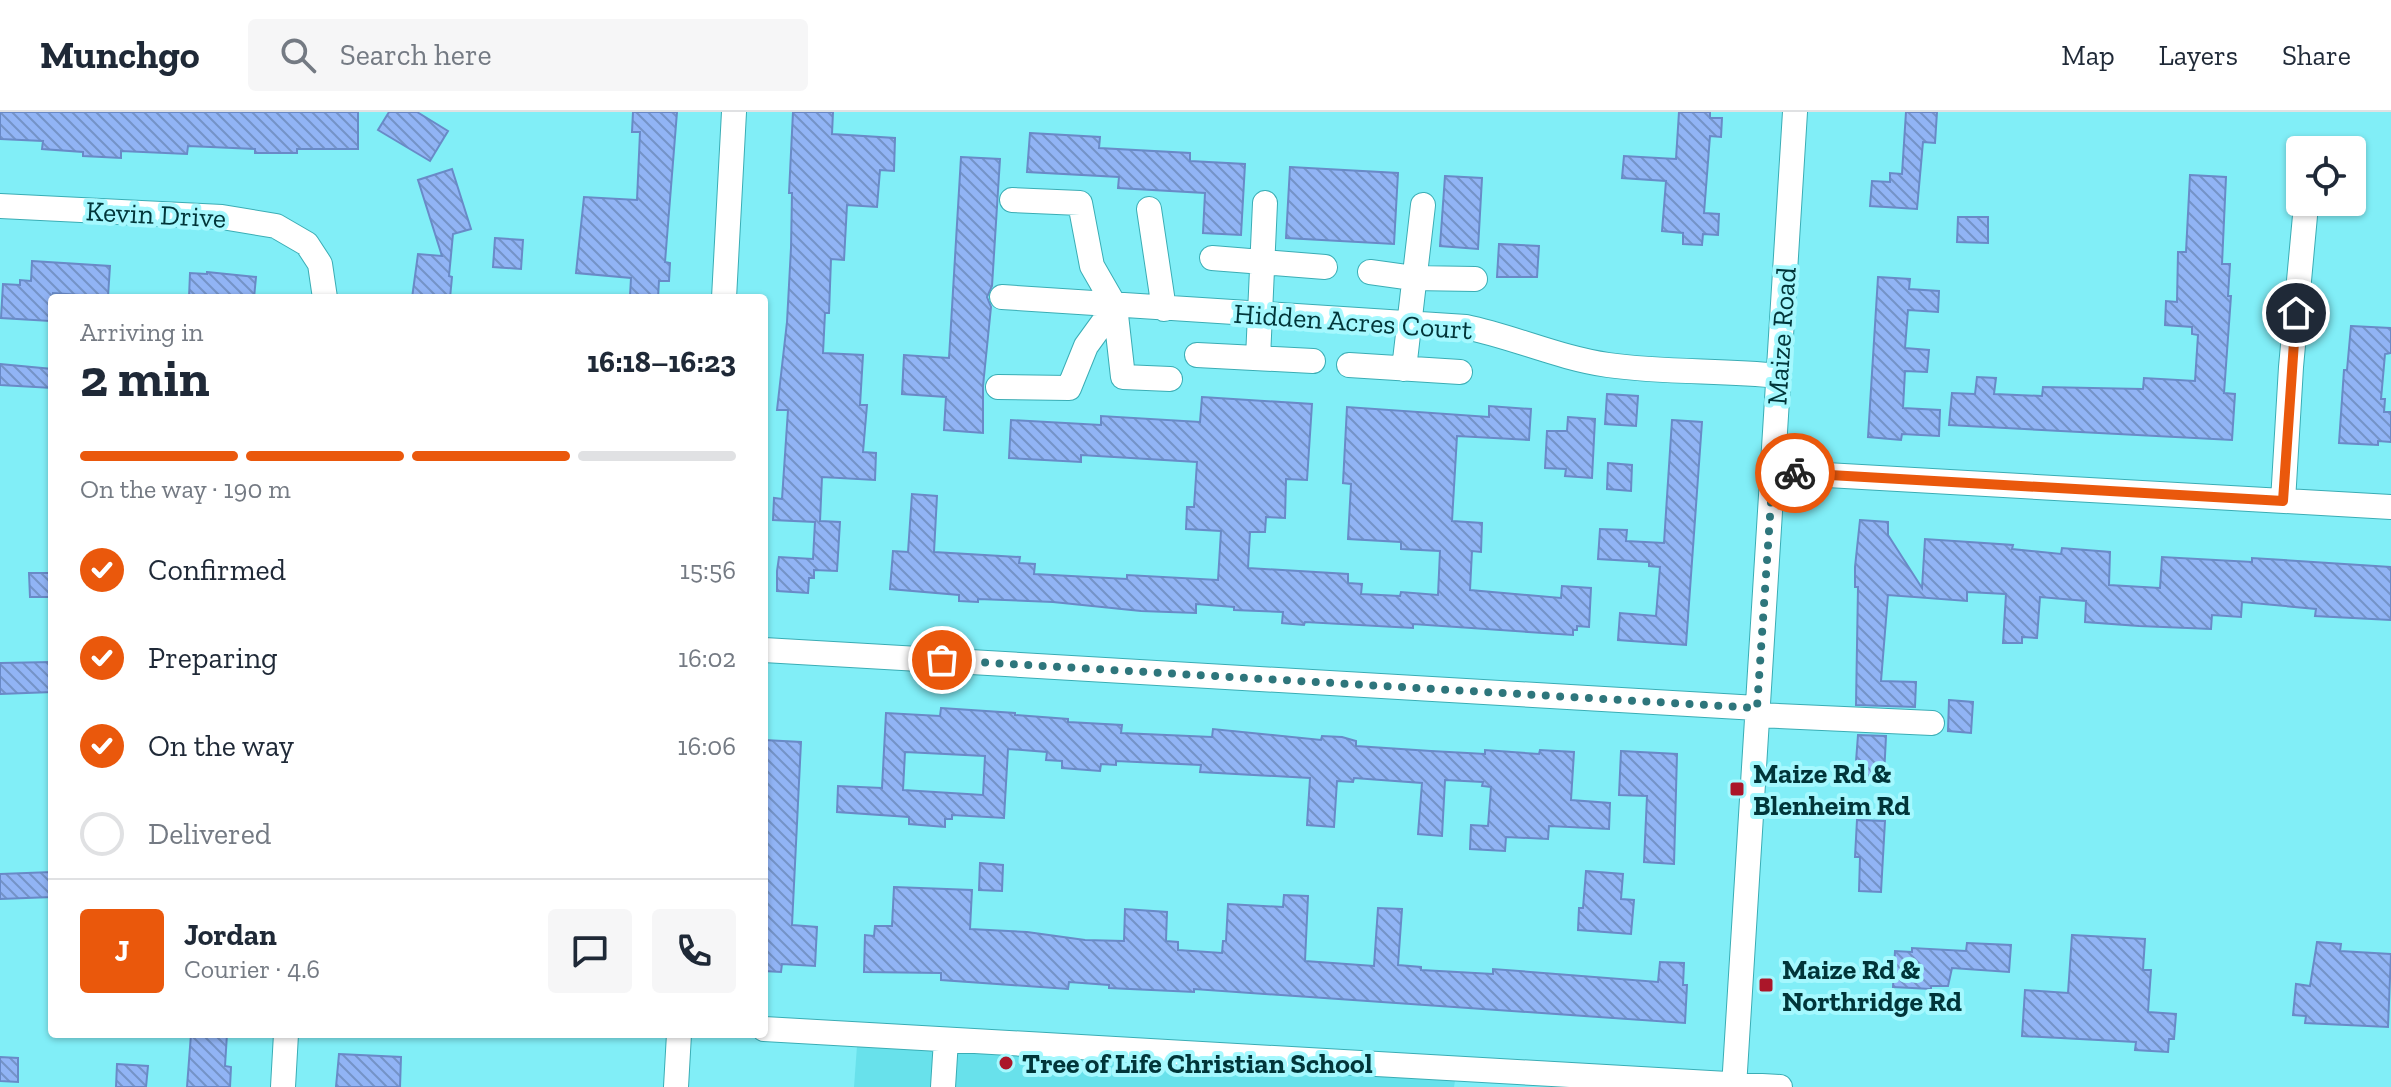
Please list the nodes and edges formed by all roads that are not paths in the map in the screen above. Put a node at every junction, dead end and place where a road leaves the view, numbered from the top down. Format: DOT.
graph roads {
  1 [pos="734,112"];
  2 [pos="1795,112"];
  3 [pos="1012,200"];
  4 [pos="1265,203"];
  5 [pos="1423,205"];
  6 [pos="0,206"];
  7 [pos="1149,209"];
  8 [pos="2305,216"];
  9 [pos="1212,258"];
  10 [pos="1263,263"];
  11 [pos="1325,267"];
  12 [pos="1370,272"];
  13 [pos="1413,278"];
  14 [pos="1475,279"];
  15 [pos="324,294"];
  16 [pos="724,294"];
  17 [pos="1002,297"];
  18 [pos="1115,306"];
  19 [pos="1164,309"];
  20 [pos="1261,313"];
  21 [pos="1408,322"];
  22 [pos="1197,355"];
  23 [pos="1258,358"];
  24 [pos="1313,361"];
  25 [pos="1349,365"];
  26 [pos="1404,369"];
  27 [pos="1460,372"];
  28 [pos="1779,376"];
  29 [pos="1170,379"];
  30 [pos="998,387"];
  31 [pos="1773,472"];
  32 [pos="2283,501"];
  33 [pos="2391,507"];
  34 [pos="768,650"];
  35 [pos="1757,712"];
  36 [pos="1932,723"];
  37 [pos="768,1029"];
  38 [pos="286,1038"];
  39 [pos="679,1038"];
  40 [pos="946,1040"];
  41 [pos="1405,1076"];
  42 [pos="1734,1086"];
  43 [pos="283,1087"];
  44 [pos="676,1087"];
  45 [pos="943,1087"];
  46 [pos="1780,1087"];
  1 -- 16 [label="street"];
  2 -- 28 [label="street, Maize Road"];
  3 -- 18 [label="street"];
  4 -- 10 [label="street"];
  5 -- 13 [label="street"];
  6 -- 15 [label="street, Kevin Drive"];
  7 -- 19 [label="street"];
  8 -- 32 [label="street"];
  9 -- 10 [label="street"];
  10 -- 11 [label="street"];
  10 -- 20 [label="street"];
  12 -- 13 [label="street"];
  13 -- 14 [label="street"];
  13 -- 21 [label="street"];
  17 -- 18 [label="street, Hidden Acres Court"];
  18 -- 19 [label="street, Hidden Acres Court"];
  18 -- 29 [label="street"];
  18 -- 30 [label="street"];
  19 -- 20 [label="street, Hidden Acres Court"];
  20 -- 21 [label="street, Hidden Acres Court"];
  20 -- 23 [label="street"];
  21 -- 26 [label="street"];
  21 -- 28 [label="street, Hidden Acres Court"];
  22 -- 23 [label="street"];
  23 -- 24 [label="street"];
  25 -- 26 [label="street"];
  26 -- 27 [label="street"];
  28 -- 31 [label="street, Maize Road"];
  31 -- 32 [label="street"];
  31 -- 35 [label="street, Maize Road"];
  32 -- 33 [label="street"];
  34 -- 35 [label="street"];
  35 -- 36 [label="street"];
  35 -- 42 [label="street, Maize Road"];
  37 -- 40 [label="street"];
  38 -- 43 [label="street"];
  39 -- 44 [label="street"];
  40 -- 41 [label="street"];
  40 -- 45 [label="street"];
  41 -- 42 [label="street"];
  42 -- 46 [label="street"];
}
